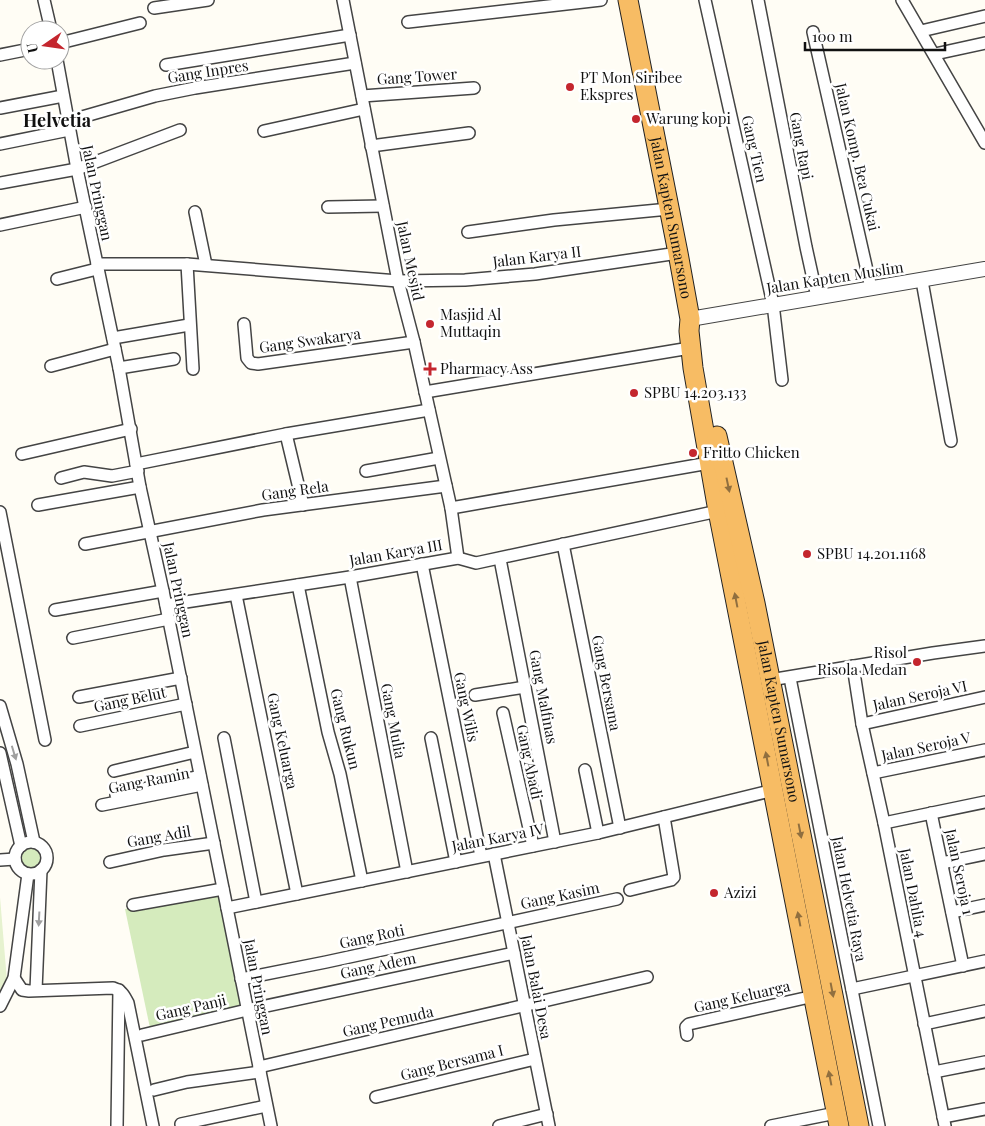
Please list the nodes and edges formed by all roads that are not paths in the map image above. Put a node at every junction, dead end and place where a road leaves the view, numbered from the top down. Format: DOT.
graph roads {
  1 [pos="208,0"];
  2 [pos="343,0"];
  3 [pos="601,0"];
  4 [pos="628,0"];
  5 [pos="705,0"];
  6 [pos="758,0"];
  7 [pos="902,0"];
  8 [pos="47,1"];
  9 [pos="154,8"];
  10 [pos="985,16"];
  11 [pos="50,20"];
  12 [pos="408,22"];
  13 [pos="140,23"];
  14 [pos="921,31"];
  15 [pos="813,32"];
  16 [pos="350,35"];
  17 [pos="70,40"];
  18 [pos="985,43"];
  19 [pos="20,51"];
  20 [pos="935,54"];
  21 [pos="0,56"];
  22 [pos="355,62"];
  23 [pos="166,65"];
  24 [pos="59,70"];
  25 [pos="474,88"];
  26 [pos="63,96"];
  27 [pos="362,96"];
  28 [pos="0,108"];
  29 [pos="364,109"];
  30 [pos="68,125"];
  31 [pos="180,130"];
  32 [pos="264,131"];
  33 [pos="469,132"];
  34 [pos="985,143"];
  35 [pos="0,144"];
  36 [pos="371,146"];
  37 [pos="77,169"];
  38 [pos="0,183"];
  39 [pos="383,206"];
  40 [pos="86,207"];
  41 [pos="328,208"];
  42 [pos="669,209"];
  43 [pos="195,212"];
  44 [pos="0,225"];
  45 [pos="468,232"];
  46 [pos="678,253"];
  47 [pos="188,264"];
  48 [pos="206,265"];
  49 [pos="97,267"];
  50 [pos="985,269"];
  51 [pos="57,279"];
  52 [pos="398,281"];
  53 [pos="922,281"];
  54 [pos="870,288"];
  55 [pos="817,297"];
  56 [pos="773,304"];
  57 [pos="690,319"];
  58 [pos="244,324"];
  59 [pos="190,325"];
  60 [pos="414,342"];
  61 [pos="114,343"];
  62 [pos="690,348"];
  63 [pos="174,359"];
  64 [pos="51,366"];
  65 [pos="119,368"];
  66 [pos="193,369"];
  67 [pos="782,380"];
  68 [pos="426,392"];
  69 [pos="429,410"];
  70 [pos="131,429"];
  71 [pos="286,434"];
  72 [pos="950,441"];
  73 [pos="22,454"];
  74 [pos="439,458"];
  75 [pos="710,462"];
  76 [pos="137,468"];
  77 [pos="366,471"];
  78 [pos="61,478"];
  79 [pos="446,486"];
  80 [pos="140,487"];
  81 [pos="303,504"];
  82 [pos="38,505"];
  83 [pos="450,508"];
  84 [pos="718,511"];
  85 [pos="0,512"];
  86 [pos="150,532"];
  87 [pos="85,544"];
  88 [pos="563,544"];
  89 [pos="458,558"];
  90 [pos="500,559"];
  91 [pos="422,564"];
  92 [pos="350,577"];
  93 [pos="298,585"];
  94 [pos="163,591"];
  95 [pos="236,595"];
  96 [pos="166,605"];
  97 [pos="55,610"];
  98 [pos="169,619"];
  99 [pos="73,638"];
  100 [pos="985,646"];
  101 [pos="853,666"];
  102 [pos="181,678"];
  103 [pos="790,678"];
  104 [pos="770,680"];
  105 [pos="525,687"];
  106 [pos="476,695"];
  107 [pos="79,697"];
  108 [pos="985,697"];
  109 [pos="186,704"];
  110 [pos="0,706"];
  111 [pos="503,713"];
  112 [pos="862,724"];
  113 [pos="80,726"];
  114 [pos="224,738"];
  115 [pos="431,738"];
  116 [pos="45,740"];
  117 [pos="985,750"];
  118 [pos="195,752"];
  119 [pos="0,753"];
  120 [pos="585,770"];
  121 [pos="114,771"];
  122 [pos="873,773"];
  123 [pos="201,781"];
  124 [pos="774,790"];
  125 [pos="114,796"];
  126 [pos="985,802"];
  127 [pos="102,805"];
  128 [pos="931,813"];
  129 [pos="664,817"];
  130 [pos="884,823"];
  131 [pos="620,828"];
  132 [pos="598,833"];
  133 [pos="34,842"];
  134 [pos="214,842"];
  135 [pos="555,842"];
  136 [pos="20,846"];
  137 [pos="532,846"];
  138 [pos="494,854"];
  139 [pos="985,854"];
  140 [pos="482,856"];
  141 [pos="15,859"];
  142 [pos="0,860"];
  143 [pos="110,862"];
  144 [pos="456,862"];
  145 [pos="942,862"];
  146 [pos="41,870"];
  147 [pos="406,872"];
  148 [pos="28,874"];
  149 [pos="362,881"];
  150 [pos="223,889"];
  151 [pos="630,890"];
  152 [pos="297,894"];
  153 [pos="618,899"];
  154 [pos="256,902"];
  155 [pos="133,905"];
  156 [pos="985,905"];
  157 [pos="227,908"];
  158 [pos="952,912"];
  159 [pos="508,923"];
  160 [pos="514,952"];
  161 [pos="985,961"];
  162 [pos="963,966"];
  163 [pos="914,975"];
  164 [pos="647,977"];
  165 [pos="14,978"];
  166 [pos="241,979"];
  167 [pos="852,989"];
  168 [pos="36,990"];
  169 [pos="119,990"];
  170 [pos="814,996"];
  171 [pos="524,1005"];
  172 [pos="0,1006"];
  173 [pos="247,1010"];
  174 [pos="985,1011"];
  175 [pos="924,1024"];
  176 [pos="142,1034"];
  177 [pos="687,1035"];
  178 [pos="535,1059"];
  179 [pos="985,1062"];
  180 [pos="259,1070"];
  181 [pos="934,1072"];
  182 [pos="154,1090"];
  183 [pos="376,1097"];
  184 [pos="266,1106"];
  185 [pos="985,1109"];
  186 [pos="546,1114"];
  187 [pos="838,1119"];
  188 [pos="944,1121"];
  189 [pos="180,1124"];
  190 [pos="117,1126"];
  191 [pos="153,1126"];
  192 [pos="271,1126"];
  193 [pos="499,1126"];
  194 [pos="549,1126"];
  195 [pos="771,1126"];
  196 [pos="860,1126"];
  197 [pos="879,1126"];
  1 -- 9 [label="street"];
  2 -- 16 [label="street, Jalan Mesjid"];
  3 -- 12 [label="street"];
  4 -- 42 [label="highway, Jalan Kapten Sumarsono"];
  5 -- 56 [label="street, Gang Tien"];
  6 -- 55 [label="street, Gang Rapi"];
  7 -- 14 [label="street"];
  8 -- 11 [label="street"];
  10 -- 14 [label="street"];
  13 -- 17 [label="street"];
  14 -- 20 [label="street"];
  15 -- 54 [label="street, Jalan Komp. Bea Cukai"];
  16 -- 22 [label="street, Jalan Mesjid"];
  16 -- 23 [label="street"];
  18 -- 20 [label="street"];
  19 -- 21 [label="street"];
  20 -- 34 [label="street"];
  22 -- 27 [label="street, Jalan Mesjid"];
  22 -- 30 [label="street, Gang Inpres"];
  24 -- 26 [label="street, Jalan Pringgan"];
  25 -- 27 [label="street, Gang Tower"];
  26 -- 28 [label="street"];
  26 -- 30 [label="street, Jalan Pringgan"];
  27 -- 29 [label="street, Jalan Mesjid"];
  29 -- 32 [label="street"];
  29 -- 36 [label="street, Jalan Mesjid"];
  30 -- 35 [label="street, Gang Inpres"];
  30 -- 37 [label="street, Jalan Pringgan"];
  31 -- 37 [label="street"];
  33 -- 36 [label="street"];
  36 -- 39 [label="street, Jalan Mesjid"];
  37 -- 38 [label="street"];
  37 -- 40 [label="street, Jalan Pringgan"];
  39 -- 41 [label="street"];
  39 -- 52 [label="street, Jalan Mesjid"];
  40 -- 44 [label="street"];
  40 -- 49 [label="street, Jalan Pringgan"];
  42 -- 45 [label="street"];
  42 -- 46 [label="highway, Jalan Kapten Sumarsono"];
  43 -- 48 [label="street"];
  46 -- 52 [label="street, Jalan Karya II"];
  46 -- 57 [label="highway, Jalan Kapten Sumarsono"];
  47 -- 48 [label="street, Jalan Karya II"];
  47 -- 49 [label="street, Jalan Karya II"];
  47 -- 59 [label="street"];
  48 -- 52 [label="street, Jalan Karya II"];
  49 -- 51 [label="street, Jalan Karya II"];
  49 -- 61 [label="street, Jalan Pringgan"];
  50 -- 53 [label="street, Jalan Kapten Muslim"];
  52 -- 60 [label="street, Jalan Mesjid"];
  53 -- 54 [label="street, Jalan Kapten Muslim"];
  53 -- 72 [label="street"];
  54 -- 55 [label="street, Jalan Kapten Muslim"];
  55 -- 56 [label="street, Jalan Kapten Muslim"];
  56 -- 57 [label="street, Jalan Kapten Muslim"];
  56 -- 67 [label="street, Gang Tien"];
  57 -- 62 [label="highway, Jalan Kapten Sumarsono"];
  57 -- 104 [label="highway, Jalan Kapten Sumarsono, one-way"];
  58 -- 60 [label="street, Gang Swakarya"];
  59 -- 61 [label="street"];
  59 -- 66 [label="street"];
  60 -- 68 [label="street, Jalan Mesjid"];
  61 -- 64 [label="street"];
  61 -- 65 [label="street, Jalan Pringgan"];
  62 -- 68 [label="street"];
  62 -- 75 [label="highway, Jalan Kapten Sumarsono"];
  63 -- 65 [label="street"];
  65 -- 70 [label="street, Jalan Pringgan"];
  68 -- 69 [label="street, Jalan Mesjid"];
  69 -- 71 [label="street"];
  69 -- 74 [label="street, Jalan Mesjid"];
  70 -- 73 [label="street"];
  70 -- 76 [label="street, Jalan Pringgan"];
  71 -- 76 [label="street"];
  71 -- 81 [label="street"];
  74 -- 77 [label="street"];
  74 -- 79 [label="street, Jalan Mesjid"];
  75 -- 83 [label="street"];
  75 -- 84 [label="highway, Jalan Kapten Sumarsono"];
  76 -- 78 [label="street"];
  76 -- 80 [label="street, Jalan Pringgan"];
  79 -- 81 [label="street, Gang Rela"];
  79 -- 83 [label="street, Jalan Mesjid"];
  80 -- 82 [label="street"];
  80 -- 86 [label="street, Jalan Pringgan"];
  81 -- 86 [label="street, Gang Rela"];
  83 -- 89 [label="street, Jalan Mesjid"];
  84 -- 88 [label="street, Jalan Karya III"];
  124 -- 84 [label="highway, Jalan Kapten Sumarsono, one-way"];
  85 -- 116 [label="street"];
  86 -- 87 [label="street, Gang Rela"];
  86 -- 94 [label="street, Jalan Pringgan"];
  88 -- 90 [label="street, Jalan Karya III"];
  88 -- 131 [label="street, Gang Bersama"];
  89 -- 90 [label="street, Jalan Karya III"];
  89 -- 91 [label="street, Jalan Karya III"];
  90 -- 105 [label="street, Gang Malfinas"];
  91 -- 92 [label="street, Jalan Karya III"];
  91 -- 140 [label="street, Gang Wilis"];
  92 -- 93 [label="street, Jalan Karya III"];
  92 -- 147 [label="street, Gang Mulia"];
  93 -- 95 [label="street, Jalan Karya III"];
  93 -- 149 [label="street, Gang Rukun"];
  94 -- 96 [label="street, Jalan Pringgan"];
  94 -- 97 [label="street"];
  95 -- 96 [label="street, Jalan Karya III"];
  95 -- 152 [label="street, Gang Keluarga"];
  96 -- 98 [label="street, Jalan Pringgan"];
  98 -- 99 [label="street"];
  98 -- 102 [label="street, Jalan Pringgan"];
  100 -- 101 [label="street"];
  101 -- 103 [label="street"];
  101 -- 112 [label="street, Jalan Dahlia 4"];
  102 -- 107 [label="street"];
  102 -- 109 [label="street, Jalan Pringgan"];
  103 -- 104 [label="street"];
  103 -- 167 [label="street, Jalan Helvetia Raya"];
  104 -- 196 [label="highway, Jalan Kapten Sumarsono, one-way"];
  105 -- 106 [label="street"];
  105 -- 135 [label="street, Gang Malfinas"];
  108 -- 112 [label="street, Jalan Seroja VI"];
  109 -- 113 [label="street, Gang Belut"];
  109 -- 118 [label="street, Jalan Pringgan"];
  110 -- 133 [label="street, one-way"];
  111 -- 137 [label="street, Gang Abadi"];
  112 -- 122 [label="street, Jalan Dahlia 4"];
  114 -- 154 [label="street"];
  115 -- 144 [label="street"];
  117 -- 122 [label="street, Jalan Seroja V"];
  118 -- 121 [label="street"];
  118 -- 123 [label="street, Jalan Pringgan"];
  119 -- 136 [label="street"];
  120 -- 132 [label="street"];
  122 -- 130 [label="street, Jalan Dahlia 4"];
  123 -- 125 [label="street"];
  123 -- 127 [label="street, Gang Ramin"];
  123 -- 134 [label="street, Jalan Pringgan"];
  124 -- 129 [label="street, Jalan Karya IV"];
  170 -- 124 [label="highway, Jalan Kapten Sumarsono, one-way"];
  126 -- 128 [label="street"];
  128 -- 130 [label="street"];
  128 -- 145 [label="street, Jalan Seroja 1"];
  129 -- 131 [label="street, Jalan Karya IV"];
  129 -- 151 [label="street"];
  130 -- 163 [label="street, Jalan Dahlia 4"];
  131 -- 132 [label="street, Jalan Karya IV"];
  132 -- 135 [label="street, Jalan Karya IV"];
  133 -- 136 [label="street"];
  133 -- 146 [label="street"];
  134 -- 143 [label="street, Gang Adil"];
  134 -- 150 [label="street, Jalan Pringgan"];
  135 -- 137 [label="street, Jalan Karya IV"];
  136 -- 141 [label="street"];
  137 -- 138 [label="street, Jalan Karya IV"];
  138 -- 140 [label="street, Jalan Karya IV"];
  138 -- 159 [label="street, Jalan Balai Desa"];
  139 -- 145 [label="street"];
  140 -- 144 [label="street, Jalan Karya IV"];
  141 -- 142 [label="street"];
  141 -- 148 [label="street"];
  144 -- 147 [label="street, Jalan Karya IV"];
  145 -- 158 [label="street, Jalan Seroja 1"];
  146 -- 148 [label="street"];
  146 -- 168 [label="street, one-way"];
  147 -- 149 [label="street, Jalan Karya IV"];
  148 -- 165 [label="street"];
  149 -- 152 [label="street, Jalan Karya IV"];
  150 -- 155 [label="street"];
  150 -- 157 [label="street, Jalan Pringgan"];
  152 -- 154 [label="street, Jalan Karya IV"];
  153 -- 159 [label="street, Gang Kasim"];
  154 -- 157 [label="street, Jalan Karya IV"];
  156 -- 158 [label="street"];
  157 -- 166 [label="street, Jalan Pringgan"];
  158 -- 162 [label="street, Jalan Seroja 1"];
  159 -- 160 [label="street, Jalan Balai Desa"];
  159 -- 166 [label="street, Gang Roti"];
  160 -- 171 [label="street, Jalan Balai Desa"];
  160 -- 173 [label="street, Gang Adem"];
  161 -- 162 [label="street"];
  162 -- 163 [label="street"];
  163 -- 167 [label="street"];
  163 -- 175 [label="street, Jalan Dahlia 4"];
  164 -- 171 [label="street, Gang Pemuda"];
  165 -- 168 [label="street"];
  165 -- 172 [label="street"];
  166 -- 173 [label="street, Jalan Pringgan"];
  167 -- 197 [label="street, Jalan Helvetia Raya"];
  168 -- 169 [label="street"];
  169 -- 190 [label="street"];
  169 -- 191 [label="street"];
  170 -- 177 [label="street, Gang Keluarga"];
  187 -- 170 [label="highway, Jalan Kapten Sumarsono, one-way"];
  171 -- 178 [label="street, Jalan Balai Desa"];
  171 -- 180 [label="street, Gang Pemuda"];
  173 -- 176 [label="street, Gang Panji"];
  173 -- 180 [label="street, Jalan Pringgan"];
  174 -- 175 [label="street"];
  175 -- 181 [label="street, Jalan Dahlia 4"];
  178 -- 183 [label="street, Gang Bersama I"];
  178 -- 186 [label="street, Jalan Balai Desa"];
  179 -- 181 [label="street"];
  180 -- 182 [label="street, Gang Pemuda"];
  180 -- 184 [label="street, Jalan Pringgan"];
  181 -- 188 [label="street, Jalan Dahlia 4"];
  184 -- 189 [label="street"];
  184 -- 192 [label="street, Jalan Pringgan"];
  185 -- 188 [label="street"];
  186 -- 193 [label="street"];
  186 -- 194 [label="street, Jalan Balai Desa"];
  187 -- 195 [label="street"];
}
